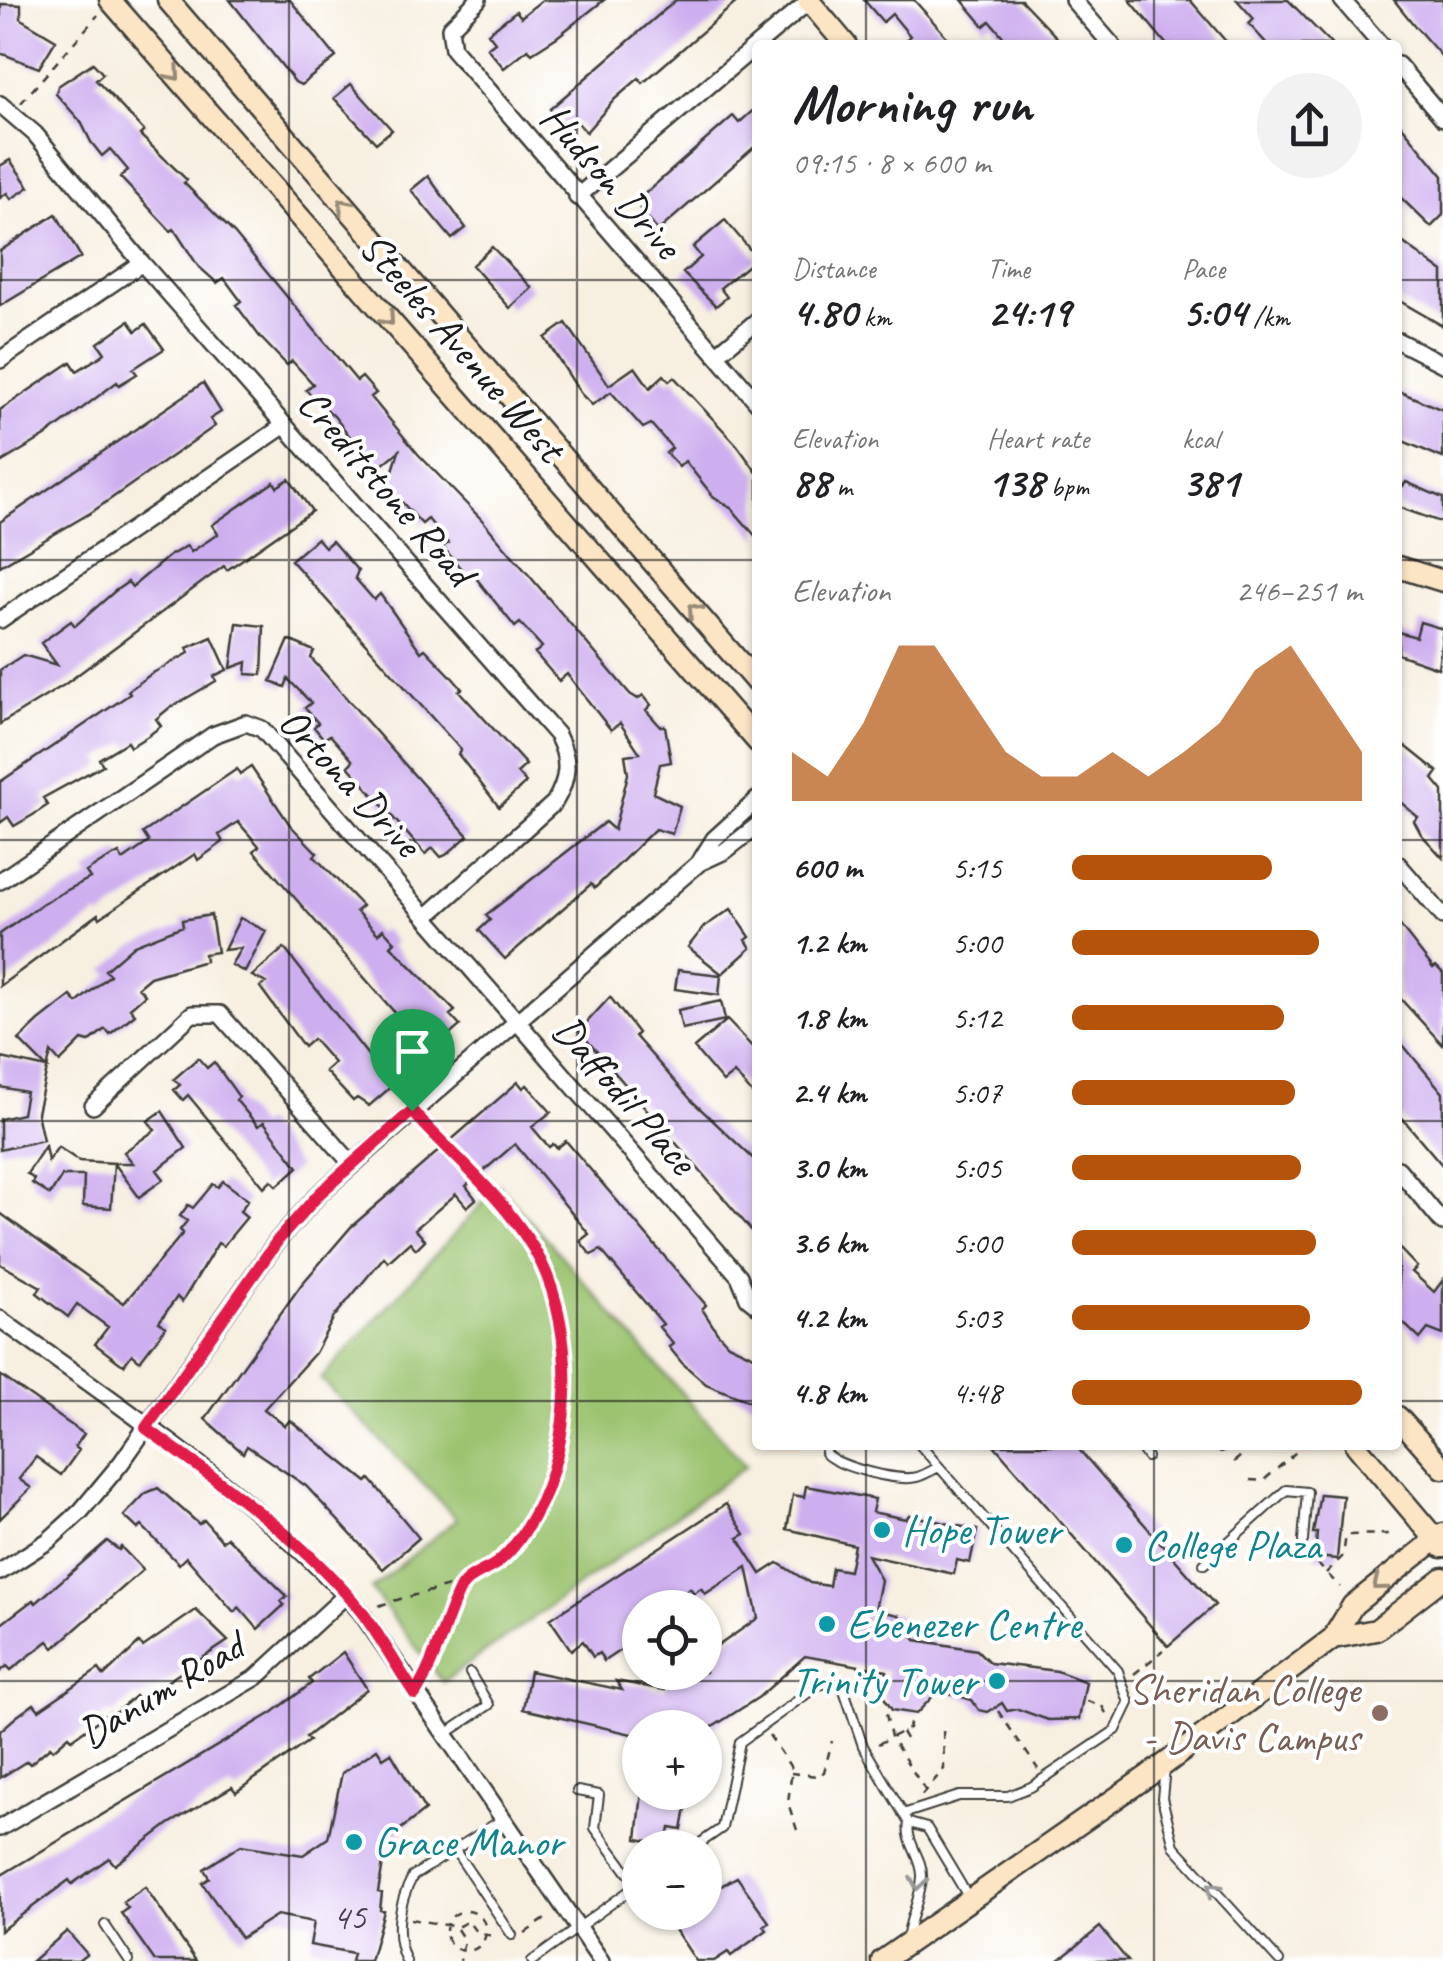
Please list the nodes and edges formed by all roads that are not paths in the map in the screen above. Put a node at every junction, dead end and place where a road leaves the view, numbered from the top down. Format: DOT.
graph roads {
  1 [pos="168,0"];
  2 [pos="478,0"];
  3 [pos="1072,0"];
  4 [pos="1342,0"];
  5 [pos="808,1"];
  6 [pos="104,8"];
  7 [pos="762,40"];
  8 [pos="842,40"];
  9 [pos="1108,40"];
  10 [pos="1376,40"];
  11 [pos="752,49"];
  12 [pos="1402,70"];
  13 [pos="7,108"];
  14 [pos="1443,118"];
  15 [pos="577,197"];
  16 [pos="142,263"];
  17 [pos="752,325"];
  18 [pos="1402,343"];
  19 [pos="716,356"];
  20 [pos="0,360"];
  21 [pos="1443,364"];
  22 [pos="752,396"];
  23 [pos="285,424"];
  24 [pos="1402,568"];
  25 [pos="1443,581"];
  26 [pos="0,620"];
  27 [pos="752,677"];
  28 [pos="752,735"];
  29 [pos="752,804"];
  30 [pos="752,830"];
  31 [pos="699,863"];
  32 [pos="1402,869"];
  33 [pos="0,881"];
  34 [pos="1443,916"];
  35 [pos="426,917"];
  36 [pos="515,1023"];
  37 [pos="94,1106"];
  38 [pos="351,1163"];
  39 [pos="1402,1175"];
  40 [pos="1443,1223"];
  41 [pos="752,1301"];
  42 [pos="0,1319"];
  43 [pos="1402,1421"];
  44 [pos="146,1428"];
  45 [pos="825,1450"];
  46 [pos="924,1450"];
  47 [pos="1142,1450"];
  48 [pos="1360,1450"];
  49 [pos="1146,1458"];
  50 [pos="939,1467"];
  51 [pos="1443,1468"];
  52 [pos="1440,1540"];
  53 [pos="1303,1541"];
  54 [pos="1204,1564"];
  55 [pos="0,1572"];
  56 [pos="1443,1578"];
  57 [pos="346,1595"];
  58 [pos="1333,1638"];
  59 [pos="470,1673"];
  60 [pos="444,1735"];
  61 [pos="1166,1764"];
  62 [pos="577,1791"];
  63 [pos="904,1814"];
  64 [pos="503,1820"];
  65 [pos="909,1824"];
  66 [pos="0,1828"];
  67 [pos="718,1830"];
  68 [pos="454,1849"];
  69 [pos="622,1865"];
  70 [pos="622,1896"];
  71 [pos="970,1900"];
  72 [pos="105,1925"];
  73 [pos="578,1928"];
  74 [pos="512,1935"];
  75 [pos="906,1944"];
  76 [pos="127,1960"];
  77 [pos="406,1961"];
  78 [pos="532,1961"];
  79 [pos="601,1961"];
  80 [pos="882,1961"];
  81 [pos="1278,1961"];
  27 -- 1 [label="main road, Steeles Avenue West, one-way"];
  2 -- 15 [label="street, Hudson Drive"];
  3 -- 9 [label="street"];
  4 -- 10 [label="street"];
  5 -- 7 [label="street"];
  5 -- 8 [label="main road"];
  6 -- 28 [label="main road, Steeles Avenue West, one-way"];
  11 -- 15 [label="street"];
  12 -- 14 [label="street"];
  13 -- 16 [label="street, Creditstone Road"];
  15 -- 19 [label="street, Hudson Drive"];
  16 -- 20 [label="street"];
  16 -- 23 [label="street, Creditstone Road"];
  17 -- 19 [label="street"];
  18 -- 21 [label="street"];
  19 -- 22 [label="street, Hudson Drive"];
  23 -- 26 [label="street"];
  23 -- 35 [label="street, Creditstone Road"];
  24 -- 25 [label="main road"];
  29 -- 31 [label="street"];
  30 -- 31 [label="street"];
  31 -- 36 [label="street"];
  32 -- 34 [label="street"];
  33 -- 35 [label="street, Ortona Drive"];
  35 -- 36 [label="street, Ortona Drive"];
  36 -- 38 [label="street"];
  36 -- 41 [label="street, Daffodil Place"];
  37 -- 38 [label="street"];
  38 -- 44 [label="street"];
  39 -- 40 [label="street"];
  42 -- 44 [label="street"];
  43 -- 51 [label="main road"];
  44 -- 55 [label="street"];
  44 -- 57 [label="street"];
  45 -- 50 [label="lane"];
  46 -- 50 [label="lane"];
  47 -- 49 [label="lane"];
  48 -- 52 [label="main road"];
  50 -- 63 [label="lane"];
  52 -- 58 [label="main road, one-way"];
  53 -- 54 [label="lane"];
  56 -- 58 [label="main road"];
  57 -- 60 [label="street"];
  57 -- 66 [label="street, Danum Road"];
  58 -- 61 [label="main road"];
  59 -- 60 [label="lane"];
  60 -- 64 [label="street"];
  61 -- 71 [label="main road"];
  81 -- 61 [label="lane, one-way"];
  62 -- 69 [label="lane"];
  63 -- 65 [label="lane"];
  63 -- 67 [label="lane"];
  64 -- 68 [label="lane"];
  64 -- 73 [label="street"];
  65 -- 71 [label="lane"];
  65 -- 75 [label="lane, one-way"];
  68 -- 74 [label="lane"];
  68 -- 77 [label="lane"];
  70 -- 73 [label="lane"];
  71 -- 75 [label="main road"];
  72 -- 76 [label="lane"];
  73 -- 78 [label="lane"];
  73 -- 79 [label="street"];
  75 -- 80 [label="main road"];
}
